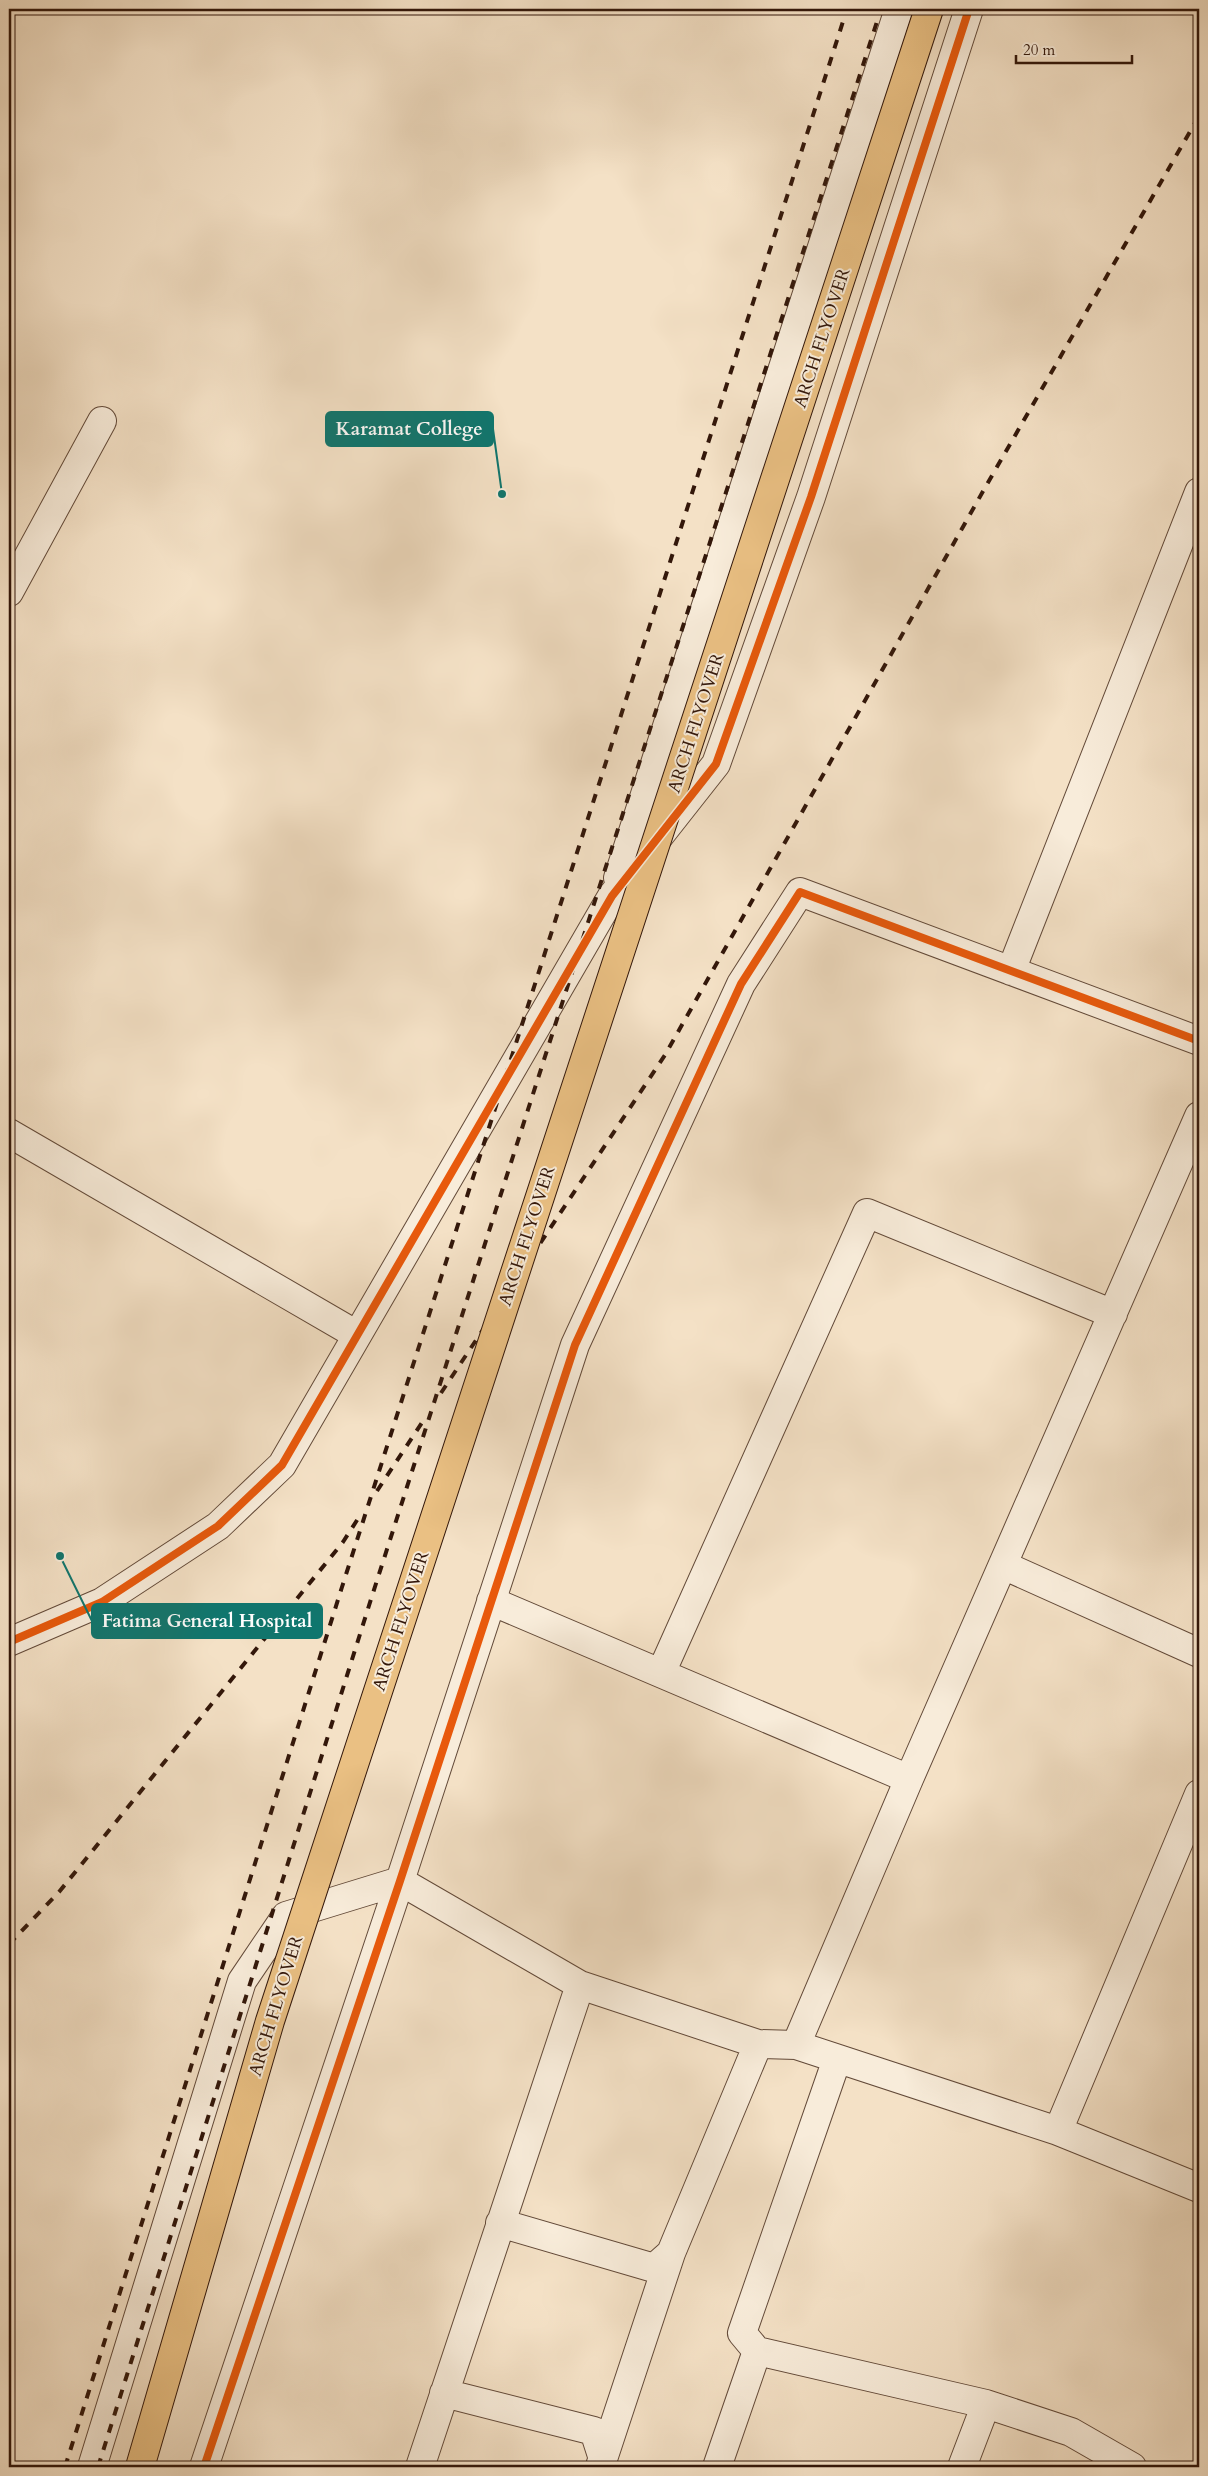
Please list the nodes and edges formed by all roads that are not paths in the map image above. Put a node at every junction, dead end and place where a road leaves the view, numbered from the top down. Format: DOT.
graph roads {
  1 [pos="899,9"];
  2 [pos="930,9"];
  3 [pos="969,9"];
  4 [pos="102,421"];
  5 [pos="1199,492"];
  6 [pos="9,592"];
  7 [pos="612,896"];
  8 [pos="1011,971"];
  9 [pos="1199,1040"];
  10 [pos="1199,1116"];
  11 [pos="9,1134"];
  12 [pos="1113,1314"];
  13 [pos="357,1336"];
  14 [pos="1003,1565"];
  15 [pos="491,1601"];
  16 [pos="9,1642"];
  17 [pos="1199,1654"];
  18 [pos="661,1673"];
  19 [pos="909,1779"];
  20 [pos="1199,1794"];
  21 [pos="400,1881"];
  22 [pos="580,1985"];
  23 [pos="758,2044"];
  24 [pos="796,2046"];
  25 [pos="837,2059"];
  26 [pos="1058,2131"];
  27 [pos="1199,2188"];
  28 [pos="500,2223"];
  29 [pos="671,2254"];
  30 [pos="757,2351"];
  31 [pos="444,2393"];
  32 [pos="986,2404"];
  33 [pos="601,2463"];
  34 [pos="92,2467"];
  35 [pos="140,2467"];
  36 [pos="204,2467"];
  37 [pos="420,2467"];
  38 [pos="717,2467"];
  39 [pos="962,2467"];
  40 [pos="1132,2467"];
  1 -- 7 [label="street"];
  2 -- 35 [label="main road, ARCH FLYOVER, bridge"];
  3 -- 7 [label="street"];
  4 -- 6 [label="street"];
  5 -- 8 [label="street"];
  7 -- 13 [label="street"];
  8 -- 9 [label="street"];
  8 -- 15 [label="street"];
  10 -- 12 [label="street"];
  11 -- 13 [label="street"];
  12 -- 14 [label="street"];
  12 -- 18 [label="street"];
  13 -- 16 [label="street"];
  14 -- 17 [label="street"];
  14 -- 19 [label="street"];
  15 -- 18 [label="street"];
  15 -- 21 [label="street"];
  18 -- 19 [label="street"];
  19 -- 24 [label="street"];
  20 -- 26 [label="street"];
  21 -- 22 [label="street"];
  21 -- 34 [label="street"];
  21 -- 36 [label="street"];
  22 -- 23 [label="street"];
  22 -- 28 [label="street"];
  23 -- 24 [label="street"];
  23 -- 29 [label="street"];
  24 -- 25 [label="street"];
  25 -- 26 [label="street"];
  25 -- 30 [label="street"];
  26 -- 27 [label="street"];
  28 -- 29 [label="street"];
  28 -- 31 [label="street"];
  29 -- 33 [label="street"];
  30 -- 32 [label="street"];
  30 -- 38 [label="street"];
  31 -- 33 [label="street"];
  31 -- 37 [label="street"];
  32 -- 39 [label="street"];
  32 -- 40 [label="street"];
}
